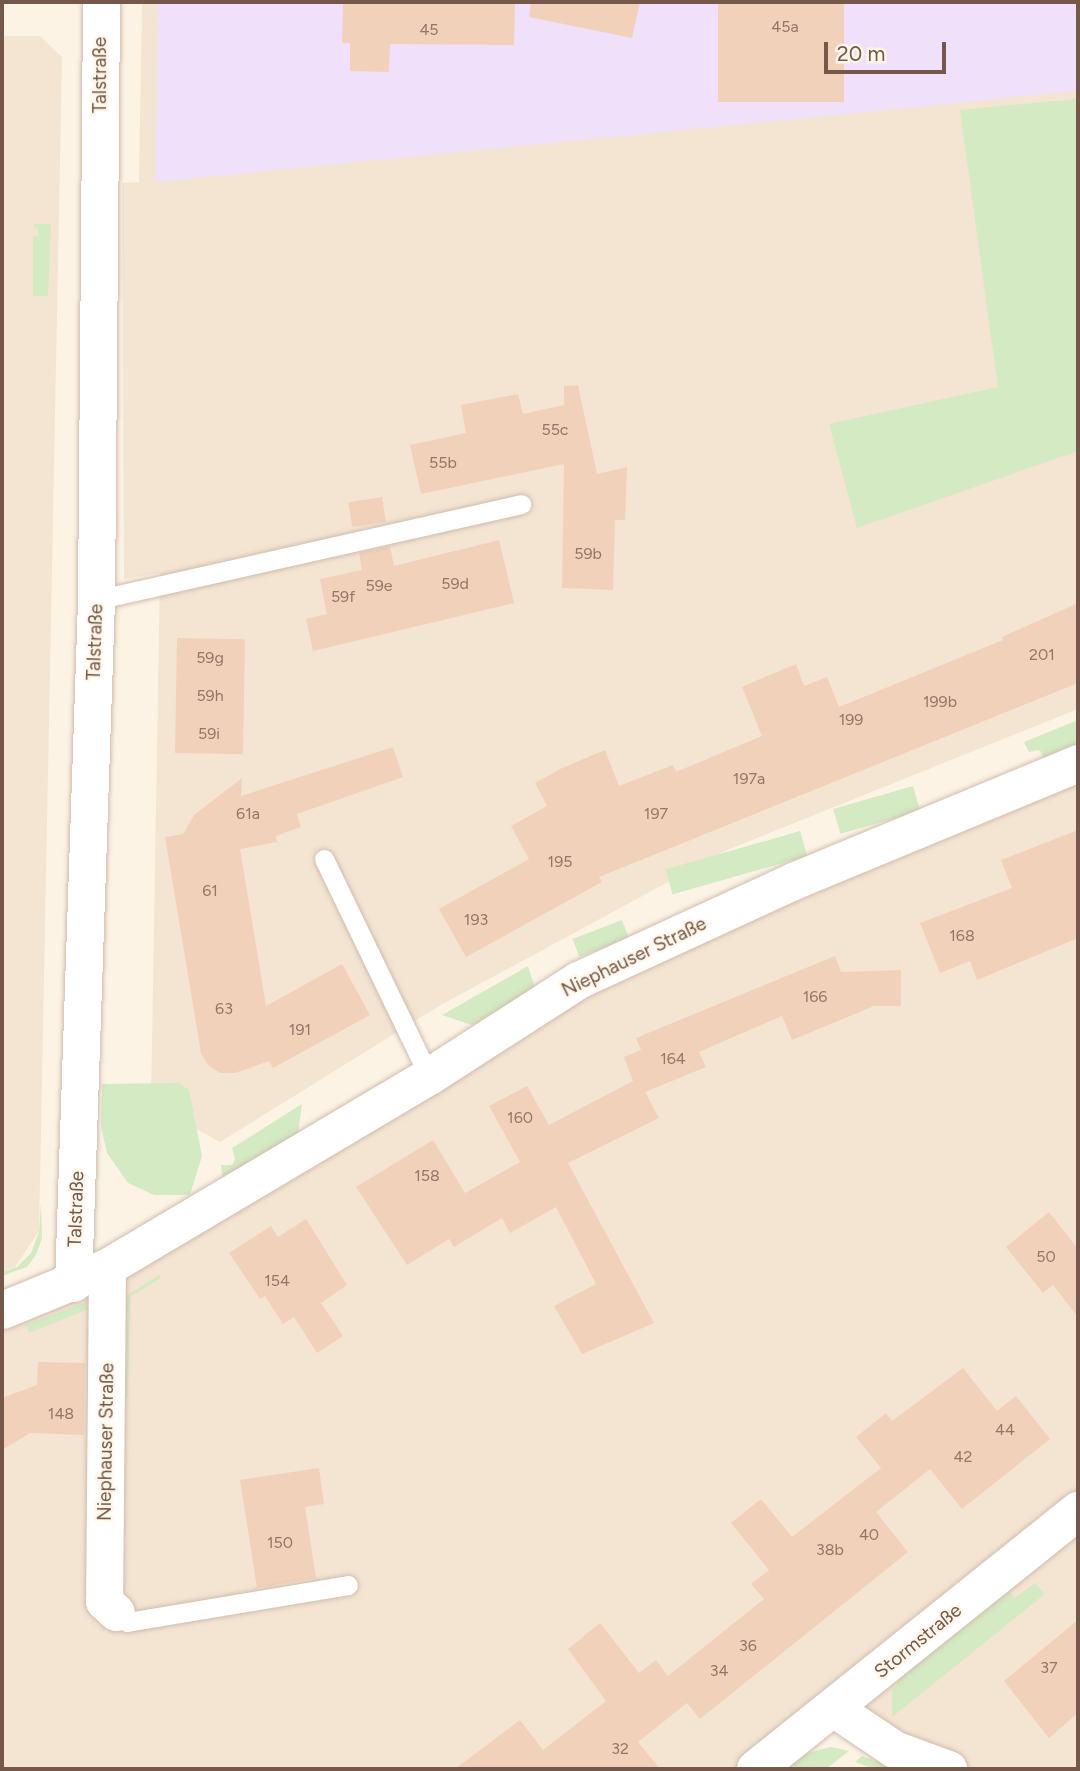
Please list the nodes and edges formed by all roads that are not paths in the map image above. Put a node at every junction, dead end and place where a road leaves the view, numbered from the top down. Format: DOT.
graph roads {
  1 [pos="101,2"];
  2 [pos="521,504"];
  3 [pos="96,600"];
  4 [pos="1078,763"];
  5 [pos="324,859"];
  6 [pos="429,1076"];
  7 [pos="107,1267"];
  8 [pos="73,1283"];
  9 [pos="2,1310"];
  10 [pos="1078,1511"];
  11 [pos="348,1585"];
  12 [pos="116,1612"];
  13 [pos="833,1708"];
  14 [pos="756,1769"];
  15 [pos="948,1769"];
  1 -- 3 [label="street, Talstraße"];
  2 -- 3 [label="lane"];
  3 -- 8 [label="street, Talstraße"];
  4 -- 6 [label="street, Niephauser Straße"];
  5 -- 6 [label="lane"];
  6 -- 7 [label="street, Niephauser Straße"];
  7 -- 8 [label="street, Niephauser Straße"];
  7 -- 12 [label="street, Niephauser Straße"];
  8 -- 9 [label="street, Niephauser Straße"];
  10 -- 13 [label="street, Stormstraße"];
  11 -- 12 [label="lane"];
  13 -- 14 [label="street, Stormstraße"];
  13 -- 15 [label="street"];
}
